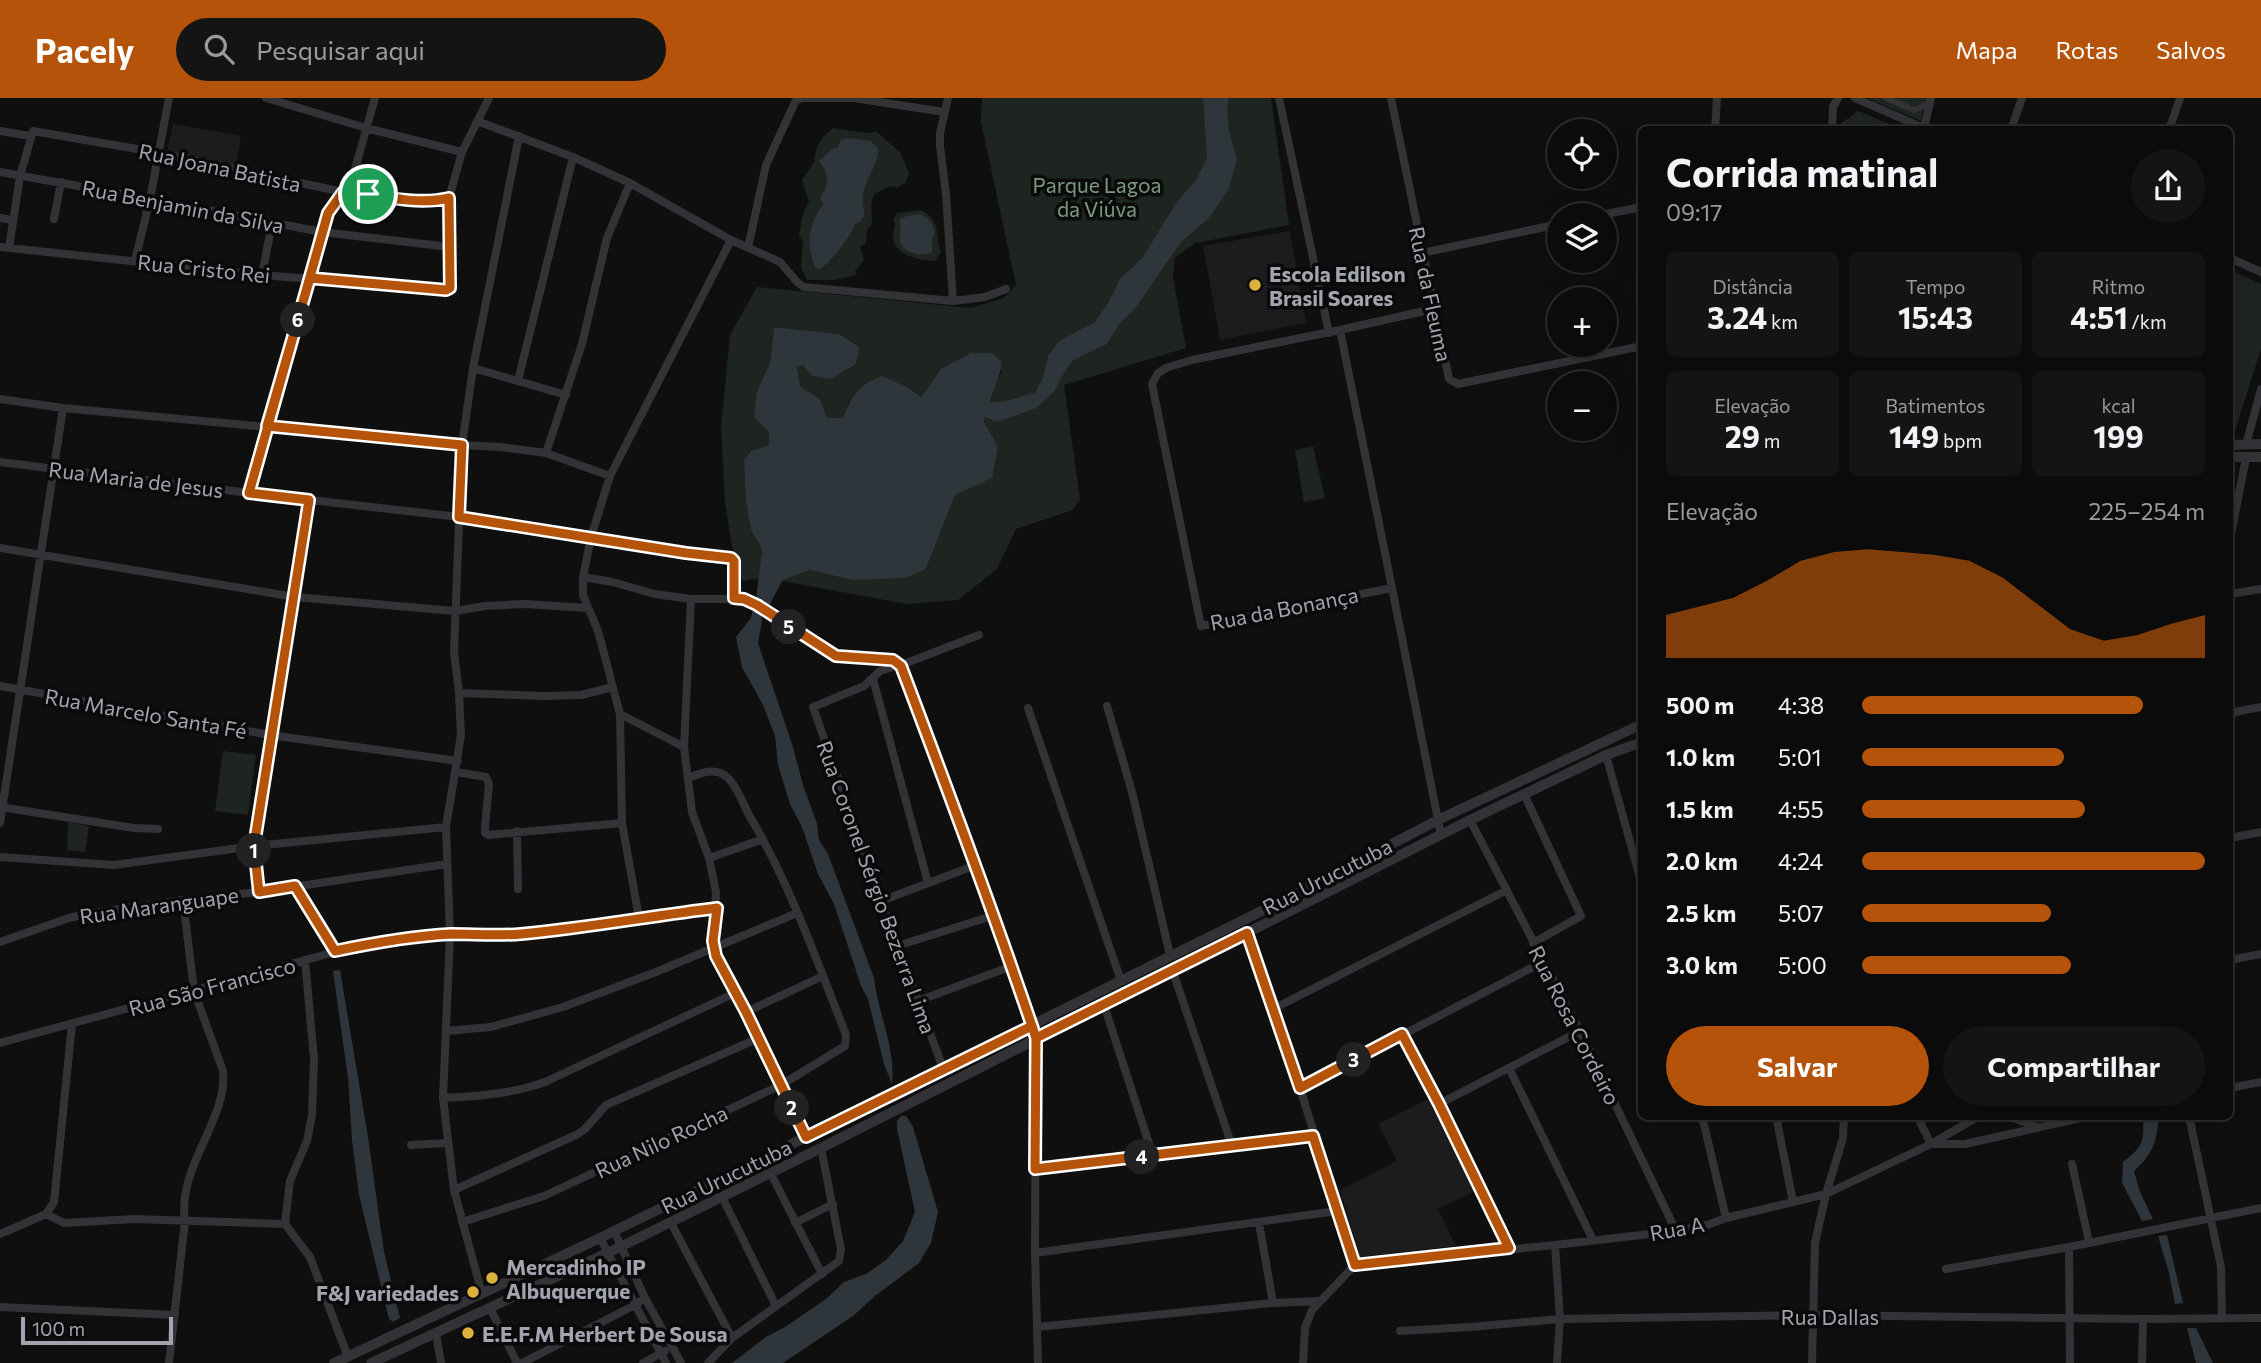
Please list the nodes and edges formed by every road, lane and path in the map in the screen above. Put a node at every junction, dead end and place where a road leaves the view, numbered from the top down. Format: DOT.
graph roads {
  1 [pos="169,98"];
  2 [pos="266,98"];
  3 [pos="375,98"];
  4 [pos="489,98"];
  5 [pos="948,98"];
  6 [pos="1279,98"];
  7 [pos="1391,98"];
  8 [pos="1717,98"];
  9 [pos="1838,98"];
  10 [pos="1855,98"];
  11 [pos="1886,98"];
  12 [pos="2022,98"];
  13 [pos="2180,98"];
  14 [pos="1930,100"];
  15 [pos="944,112"];
  16 [pos="477,121"];
  17 [pos="1715,126"];
  18 [pos="1832,126"];
  19 [pos="1919,126"];
  20 [pos="1926,126"];
  21 [pos="2012,126"];
  22 [pos="2170,126"];
  23 [pos="366,128"];
  24 [pos="0,131"];
  25 [pos="32,134"];
  26 [pos="519,136"];
  27 [pos="462,152"];
  28 [pos="160,153"];
  29 [pos="573,157"];
  30 [pos="0,172"];
  31 [pos="20,176"];
  32 [pos="61,182"];
  33 [pos="630,183"];
  34 [pos="343,192"];
  35 [pos="449,198"];
  36 [pos="150,199"];
  37 [pos="1638,208"];
  38 [pos="1617,212"];
  39 [pos="0,218"];
  40 [pos="54,219"];
  41 [pos="13,220"];
  42 [pos="272,223"];
  43 [pos="1547,227"];
  44 [pos="321,232"];
  45 [pos="731,240"];
  46 [pos="4,247"];
  47 [pos="450,247"];
  48 [pos="748,248"];
  49 [pos="1422,253"];
  50 [pos="2233,259"];
  51 [pos="135,261"];
  52 [pos="2261,272"];
  53 [pos="262,275"];
  54 [pos="310,278"];
  55 [pos="1006,289"];
  56 [pos="953,300"];
  57 [pos="1433,309"];
  58 [pos="1340,330"];
  59 [pos="1329,333"];
  60 [pos="1638,347"];
  61 [pos="472,368"];
  62 [pos="518,381"];
  63 [pos="2261,389"];
  64 [pos="566,395"];
  65 [pos="0,399"];
  66 [pos="63,408"];
  67 [pos="267,426"];
  68 [pos="2246,444"];
  69 [pos="2261,444"];
  70 [pos="462,445"];
  71 [pos="2233,445"];
  72 [pos="547,453"];
  73 [pos="2233,457"];
  74 [pos="2261,457"];
  75 [pos="2246,458"];
  76 [pos="0,462"];
  77 [pos="54,470"];
  78 [pos="610,476"];
  79 [pos="249,493"];
  80 [pos="309,500"];
  81 [pos="459,517"];
  82 [pos="2233,524"];
  83 [pos="591,537"];
  84 [pos="0,548"];
  85 [pos="41,554"];
  86 [pos="583,577"];
  87 [pos="1392,588"];
  88 [pos="2261,589"];
  89 [pos="2233,594"];
  90 [pos="295,597"];
  91 [pos="734,598"];
  92 [pos="691,599"];
  93 [pos="588,608"];
  94 [pos="455,611"];
  95 [pos="979,635"];
  96 [pos="901,666"];
  97 [pos="873,679"];
  98 [pos="0,686"];
  99 [pos="613,687"];
  100 [pos="21,690"];
  101 [pos="459,693"];
  102 [pos="1107,706"];
  103 [pos="2261,707"];
  104 [pos="1028,708"];
  105 [pos="2233,712"];
  106 [pos="620,714"];
  107 [pos="1638,726"];
  108 [pos="271,735"];
  109 [pos="1638,743"];
  110 [pos="684,747"];
  111 [pos="1606,755"];
  112 [pos="458,761"];
  113 [pos="456,772"];
  114 [pos="688,778"];
  115 [pos="1524,794"];
  116 [pos="1,807"];
  117 [pos="1438,820"];
  118 [pos="1470,820"];
  119 [pos="0,823"];
  120 [pos="622,823"];
  121 [pos="446,827"];
  122 [pos="158,829"];
  123 [pos="517,831"];
  124 [pos="2261,832"];
  125 [pos="1441,835"];
  126 [pos="2233,837"];
  127 [pos="763,839"];
  128 [pos="254,846"];
  129 [pos="0,858"];
  130 [pos="709,858"];
  131 [pos="447,864"];
  132 [pos="976,865"];
  133 [pos="1638,871"];
  134 [pos="928,883"];
  135 [pos="1317,883"];
  136 [pos="295,886"];
  137 [pos="517,889"];
  138 [pos="1507,890"];
  139 [pos="259,892"];
  140 [pos="1294,895"];
  141 [pos="1323,895"];
  142 [pos="183,900"];
  143 [pos="881,901"];
  144 [pos="1300,906"];
  145 [pos="717,908"];
  146 [pos="797,913"];
  147 [pos="995,915"];
  148 [pos="639,918"];
  149 [pos="1247,933"];
  150 [pos="450,934"];
  151 [pos="0,942"];
  152 [pos="1533,943"];
  153 [pos="897,946"];
  154 [pos="713,947"];
  155 [pos="335,951"];
  156 [pos="2261,954"];
  157 [pos="1170,956"];
  158 [pos="2233,959"];
  159 [pos="305,960"];
  160 [pos="1543,962"];
  161 [pos="1012,966"];
  162 [pos="1172,969"];
  163 [pos="823,976"];
  164 [pos="1121,981"];
  165 [pos="194,990"];
  166 [pos="735,993"];
  167 [pos="918,1001"];
  168 [pos="1104,1005"];
  169 [pos="1273,1009"];
  170 [pos="746,1012"];
  171 [pos="72,1024"];
  172 [pos="1032,1026"];
  173 [pos="446,1031"];
  174 [pos="1580,1031"];
  175 [pos="1402,1034"];
  176 [pos="759,1038"];
  177 [pos="1036,1038"];
  178 [pos="0,1043"];
  179 [pos="943,1068"];
  180 [pos="1509,1068"];
  181 [pos="2261,1082"];
  182 [pos="781,1085"];
  183 [pos="2233,1087"];
  184 [pos="1300,1088"];
  185 [pos="443,1098"];
  186 [pos="1439,1104"];
  187 [pos="1703,1120"];
  188 [pos="1777,1120"];
  189 [pos="1843,1120"];
  190 [pos="1919,1120"];
  191 [pos="1973,1120"];
  192 [pos="2019,1120"];
  193 [pos="2073,1120"];
  194 [pos="2190,1120"];
  195 [pos="2038,1128"];
  196 [pos="1313,1136"];
  197 [pos="806,1137"];
  198 [pos="448,1143"];
  199 [pos="1931,1144"];
  200 [pos="411,1145"];
  201 [pos="1232,1146"];
  202 [pos="821,1148"];
  203 [pos="1153,1156"];
  204 [pos="2073,1164"];
  205 [pos="1035,1169"];
  206 [pos="770,1172"];
  207 [pos="454,1191"];
  208 [pos="1826,1194"];
  209 [pos="722,1197"];
  210 [pos="1793,1202"];
  211 [pos="833,1204"];
  212 [pos="2261,1208"];
  213 [pos="1337,1211"];
  214 [pos="46,1214"];
  215 [pos="1726,1218"];
  216 [pos="2211,1219"];
  217 [pos="185,1221"];
  218 [pos="670,1221"];
  219 [pos="462,1222"];
  220 [pos="795,1223"];
  221 [pos="1259,1223"];
  222 [pos="285,1224"];
  223 [pos="614,1231"];
  224 [pos="1676,1231"];
  225 [pos="0,1234"];
  226 [pos="600,1238"];
  227 [pos="1593,1240"];
  228 [pos="2089,1242"];
  229 [pos="1555,1245"];
  230 [pos="620,1247"];
  231 [pos="2069,1247"];
  232 [pos="1509,1248"];
  233 [pos="609,1252"];
  234 [pos="1035,1253"];
  235 [pos="1355,1265"];
  236 [pos="1947,1269"];
  237 [pos="822,1274"];
  238 [pos="482,1294"];
  239 [pos="645,1298"];
  240 [pos="1318,1301"];
  241 [pos="1273,1303"];
  242 [pos="635,1305"];
  243 [pos="776,1306"];
  244 [pos="0,1307"];
  245 [pos="491,1308"];
  246 [pos="175,1315"];
  247 [pos="1812,1315"];
  248 [pos="2070,1318"];
  249 [pos="2261,1318"];
  250 [pos="1560,1319"];
  251 [pos="2143,1319"];
  252 [pos="2222,1319"];
  253 [pos="1037,1327"];
  254 [pos="1400,1331"];
  255 [pos="436,1333"];
  256 [pos="732,1338"];
  257 [pos="671,1347"];
  258 [pos="661,1354"];
  259 [pos="348,1357"];
  260 [pos="169,1363"];
  261 [pos="334,1363"];
  262 [pos="371,1363"];
  263 [pos="441,1363"];
  264 [pos="519,1363"];
  265 [pos="643,1363"];
  266 [pos="666,1363"];
  267 [pos="681,1363"];
  268 [pos="708,1363"];
  269 [pos="1038,1363"];
  270 [pos="1303,1363"];
  271 [pos="1557,1363"];
  272 [pos="1812,1363"];
  273 [pos="2070,1363"];
  274 [pos="2142,1363"];
  1 -- 28 [label="street"];
  2 -- 23 [label="street"];
  3 -- 23 [label="street"];
  4 -- 16 [label="street"];
  5 -- 15 [label="street"];
  6 -- 59 [label="street"];
  7 -- 49 [label="street, Rua da Fleuma"];
  8 -- 17 [label="street"];
  9 -- 18 [label="street"];
  10 -- 19 [label="street"];
  11 -- 14 [label="street"];
  12 -- 21 [label="street"];
  13 -- 22 [label="street"];
  14 -- 20 [label="street"];
  15 -- 48 [label="street"];
  15 -- 56 [label="street"];
  16 -- 26 [label="street"];
  16 -- 27 [label="street"];
  23 -- 27 [label="street"];
  23 -- 34 [label="street"];
  24 -- 25 [label="street, Rua Joana Batista"];
  25 -- 28 [label="street, Rua Joana Batista"];
  25 -- 31 [label="street"];
  26 -- 29 [label="street"];
  26 -- 61 [label="street"];
  27 -- 35 [label="street"];
  28 -- 34 [label="street, Rua Joana Batista"];
  28 -- 36 [label="street"];
  29 -- 33 [label="street"];
  29 -- 62 [label="street"];
  30 -- 31 [label="street, Rua Benjamin da Silva"];
  31 -- 32 [label="street, Rua Benjamin da Silva"];
  31 -- 41 [label="street"];
  32 -- 36 [label="street, Rua Benjamin da Silva"];
  32 -- 40 [label="street"];
  33 -- 45 [label="street"];
  33 -- 64 [label="street"];
  34 -- 35 [label="street, Rua Joana Batista"];
  34 -- 44 [label="street"];
  35 -- 47 [label="street"];
  36 -- 42 [label="street, Rua Benjamin da Silva"];
  36 -- 51 [label="street"];
  37 -- 38 [label="street"];
  39 -- 41 [label="street"];
  41 -- 46 [label="street"];
  42 -- 44 [label="street, Rua Benjamin da Silva"];
  42 -- 53 [label="street"];
  43 -- 49 [label="street"];
  44 -- 47 [label="street, Rua Benjamin da Silva"];
  44 -- 54 [label="street"];
  45 -- 48 [label="street"];
  45 -- 78 [label="street"];
  46 -- 51 [label="street, Rua Cristo Rei"];
  47 -- 54 [label="street, Rua Cristo Rei"];
  48 -- 56 [label="street"];
  49 -- 57 [label="street, Rua da Fleuma"];
  50 -- 52 [label="street"];
  51 -- 53 [label="street, Rua Cristo Rei"];
  53 -- 54 [label="street, Rua Cristo Rei"];
  54 -- 67 [label="street"];
  55 -- 56 [label="street"];
  57 -- 58 [label="street, Rua da Bonança"];
  57 -- 60 [label="street, Rua da Fleuma"];
  58 -- 59 [label="street, Rua da Bonança"];
  58 -- 87 [label="street"];
  59 -- 87 [label="street, Rua da Bonança"];
  61 -- 62 [label="street"];
  61 -- 70 [label="street"];
  62 -- 64 [label="street"];
  63 -- 68 [label="street"];
  64 -- 72 [label="street"];
  65 -- 66 [label="street"];
  66 -- 67 [label="street"];
  66 -- 77 [label="street"];
  67 -- 70 [label="street"];
  67 -- 79 [label="street"];
  68 -- 69 [label="street"];
  68 -- 71 [label="street"];
  70 -- 72 [label="street"];
  70 -- 81 [label="street"];
  72 -- 78 [label="street"];
  73 -- 75 [label="street"];
  74 -- 75 [label="street"];
  75 -- 82 [label="street"];
  76 -- 77 [label="street, Rua Maria de Jesus"];
  77 -- 79 [label="street, Rua Maria de Jesus"];
  77 -- 85 [label="street"];
  78 -- 83 [label="street"];
  79 -- 80 [label="street, Rua Maria de Jesus"];
  80 -- 81 [label="street, Rua Maria de Jesus"];
  80 -- 90 [label="street"];
  81 -- 83 [label="street, Rua Maria de Jesus"];
  81 -- 94 [label="street"];
  83 -- 86 [label="street"];
  83 -- 91 [label="street, Rua Maria de Jesus"];
  84 -- 85 [label="street"];
  85 -- 90 [label="street"];
  85 -- 100 [label="street"];
  86 -- 92 [label="street"];
  86 -- 93 [label="street"];
  87 -- 117 [label="street"];
  88 -- 89 [label="street"];
  90 -- 94 [label="street"];
  90 -- 108 [label="street"];
  91 -- 92 [label="street"];
  91 -- 96 [label="street"];
  92 -- 110 [label="street"];
  93 -- 94 [label="street"];
  93 -- 99 [label="street"];
  94 -- 101 [label="street"];
  95 -- 96 [label="street"];
  96 -- 97 [label="street"];
  96 -- 132 [label="street"];
  97 -- 134 [label="street"];
  97 -- 143 [label="street, Rua Coronel Sérgio Bezerra Lima"];
  98 -- 100 [label="street, Rua Marcelo Santa Fé"];
  99 -- 101 [label="street"];
  99 -- 106 [label="street"];
  100 -- 108 [label="street, Rua Marcelo Santa Fé"];
  100 -- 116 [label="street"];
  101 -- 112 [label="street"];
  102 -- 157 [label="street"];
  103 -- 105 [label="street"];
  104 -- 164 [label="street"];
  106 -- 110 [label="street"];
  106 -- 120 [label="street"];
  107 -- 117 [label="street, Rua Urucutuba"];
  108 -- 112 [label="street, Rua Marcelo Santa Fé"];
  108 -- 128 [label="street"];
  109 -- 111 [label="street, Rua Urucutuba"];
  110 -- 114 [label="street"];
  111 -- 115 [label="street, Rua Urucutuba"];
  111 -- 133 [label="street"];
  112 -- 113 [label="street"];
  113 -- 121 [label="street"];
  113 -- 123 [label="street"];
  114 -- 127 [label="street"];
  114 -- 130 [label="street"];
  115 -- 118 [label="street, Rua Urucutuba"];
  115 -- 152 [label="street"];
  116 -- 119 [label="street"];
  116 -- 122 [label="street"];
  117 -- 125 [label="street"];
  117 -- 135 [label="street, Rua Urucutuba"];
  118 -- 125 [label="street, Rua Urucutuba"];
  118 -- 138 [label="street, Rua Rosa Cordeiro"];
  120 -- 123 [label="street"];
  120 -- 148 [label="street"];
  121 -- 128 [label="street"];
  121 -- 131 [label="street"];
  123 -- 137 [label="street"];
  124 -- 126 [label="street"];
  125 -- 141 [label="street, Rua Urucutuba"];
  127 -- 130 [label="street"];
  127 -- 146 [label="street"];
  128 -- 129 [label="street"];
  128 -- 139 [label="street"];
  130 -- 145 [label="street"];
  131 -- 136 [label="street, Rua Maranguape"];
  131 -- 150 [label="street"];
  132 -- 134 [label="street"];
  132 -- 147 [label="street"];
  134 -- 143 [label="street"];
  135 -- 140 [label="street, Rua Urucutuba"];
  135 -- 141 [label="street"];
  136 -- 139 [label="street, Rua Maranguape"];
  136 -- 155 [label="street"];
  138 -- 152 [label="street, Rua Rosa Cordeiro"];
  138 -- 169 [label="street"];
  139 -- 142 [label="street, Rua Maranguape"];
  140 -- 144 [label="street"];
  140 -- 157 [label="street, Rua Urucutuba"];
  141 -- 144 [label="street, Rua Urucutuba"];
  142 -- 151 [label="street, Rua Maranguape"];
  142 -- 165 [label="street"];
  143 -- 153 [label="street, Rua Coronel Sérgio Bezerra Lima"];
  144 -- 149 [label="street, Rua Urucutuba"];
  145 -- 148 [label="street, Rua São Francisco"];
  145 -- 154 [label="street"];
  146 -- 154 [label="street"];
  146 -- 163 [label="street"];
  147 -- 153 [label="street"];
  147 -- 161 [label="street"];
  148 -- 150 [label="street, Rua São Francisco"];
  149 -- 162 [label="street, Rua Urucutuba"];
  149 -- 169 [label="street"];
  150 -- 155 [label="street, Rua São Francisco"];
  150 -- 173 [label="street"];
  152 -- 160 [label="street, Rua Rosa Cordeiro"];
  153 -- 167 [label="street, Rua Coronel Sérgio Bezerra Lima"];
  154 -- 166 [label="street"];
  154 -- 173 [label="street"];
  155 -- 159 [label="street, Rua São Francisco"];
  156 -- 158 [label="street"];
  157 -- 164 [label="street, Rua Urucutuba"];
  159 -- 165 [label="street, Rua São Francisco"];
  159 -- 222 [label="street"];
  160 -- 174 [label="street, Rua Rosa Cordeiro"];
  160 -- 175 [label="street"];
  161 -- 167 [label="street"];
  161 -- 172 [label="street"];
  162 -- 168 [label="street, Rua Urucutuba"];
  162 -- 201 [label="street"];
  163 -- 170 [label="street"];
  163 -- 182 [label="street, Rua Nilo Rocha"];
  164 -- 172 [label="street, Rua Urucutuba"];
  165 -- 171 [label="street, Rua São Francisco"];
  165 -- 217 [label="street"];
  166 -- 170 [label="street"];
  166 -- 185 [label="street"];
  167 -- 179 [label="street, Rua Coronel Sérgio Bezerra Lima"];
  168 -- 177 [label="street, Rua Urucutuba"];
  168 -- 203 [label="street"];
  169 -- 184 [label="street"];
  170 -- 176 [label="street"];
  171 -- 178 [label="street, Rua São Francisco"];
  171 -- 214 [label="street"];
  172 -- 177 [label="street"];
  172 -- 179 [label="street, Rua Urucutuba"];
  173 -- 185 [label="street"];
  174 -- 180 [label="street"];
  174 -- 224 [label="street, Rua Rosa Cordeiro"];
  175 -- 184 [label="street"];
  175 -- 186 [label="street"];
  176 -- 182 [label="street"];
  176 -- 207 [label="street"];
  177 -- 202 [label="street, Rua Urucutuba"];
  177 -- 205 [label="street"];
  179 -- 197 [label="street, Rua Urucutuba"];
  180 -- 186 [label="street"];
  180 -- 227 [label="street"];
  181 -- 183 [label="street"];
  182 -- 197 [label="street"];
  182 -- 219 [label="street, Rua Nilo Rocha"];
  184 -- 196 [label="street"];
  185 -- 198 [label="street"];
  186 -- 232 [label="street"];
  187 -- 215 [label="street"];
  188 -- 210 [label="street"];
  189 -- 208 [label="street"];
  190 -- 199 [label="street"];
  191 -- 199 [label="street, Rua A"];
  192 -- 195 [label="street"];
  193 -- 195 [label="street"];
  194 -- 216 [label="street"];
  195 -- 199 [label="street"];
  196 -- 201 [label="street"];
  196 -- 213 [label="street"];
  197 -- 223 [label="street, Rua Urucutuba"];
  198 -- 200 [label="street"];
  198 -- 207 [label="street"];
  199 -- 208 [label="street, Rua A"];
  201 -- 203 [label="street"];
  202 -- 206 [label="street, Rua Urucutuba"];
  202 -- 211 [label="street"];
  203 -- 205 [label="street"];
  204 -- 228 [label="street"];
  205 -- 234 [label="street"];
  206 -- 209 [label="street, Rua Urucutuba"];
  206 -- 220 [label="street"];
  207 -- 219 [label="street"];
  208 -- 210 [label="street, Rua A"];
  208 -- 247 [label="street"];
  209 -- 218 [label="street, Rua Urucutuba"];
  209 -- 243 [label="street"];
  210 -- 215 [label="street, Rua A"];
  211 -- 220 [label="street"];
  211 -- 237 [label="street"];
  212 -- 216 [label="street"];
  213 -- 221 [label="street"];
  213 -- 235 [label="street"];
  214 -- 217 [label="street"];
  214 -- 225 [label="street"];
  215 -- 224 [label="street, Rua A"];
  216 -- 228 [label="street"];
  216 -- 252 [label="street"];
  217 -- 222 [label="street"];
  217 -- 246 [label="street"];
  218 -- 230 [label="street, Rua Urucutuba"];
  218 -- 256 [label="street"];
  219 -- 238 [label="street"];
  220 -- 237 [label="street"];
  221 -- 234 [label="street"];
  221 -- 241 [label="street"];
  222 -- 259 [label="street"];
  223 -- 226 [label="street, Rua Urucutuba"];
  223 -- 230 [label="street"];
  224 -- 227 [label="street, Rua A"];
  226 -- 233 [label="street"];
  226 -- 238 [label="street, Rua Urucutuba"];
  227 -- 229 [label="street, Rua A"];
  228 -- 231 [label="street"];
  229 -- 232 [label="street, Rua A"];
  229 -- 250 [label="street"];
  230 -- 233 [label="street, Rua Urucutuba"];
  230 -- 239 [label="street"];
  231 -- 236 [label="street"];
  231 -- 248 [label="street"];
  232 -- 235 [label="street, Rua A"];
  233 -- 242 [label="street"];
  233 -- 245 [label="street, Rua Urucutuba"];
  234 -- 253 [label="street"];
  235 -- 240 [label="street"];
  237 -- 243 [label="street"];
  238 -- 259 [label="street, Rua Urucutuba"];
  239 -- 242 [label="street"];
  239 -- 257 [label="street"];
  240 -- 241 [label="street"];
  240 -- 270 [label="street"];
  241 -- 253 [label="street"];
  242 -- 258 [label="street"];
  242 -- 264 [label="street"];
  243 -- 256 [label="street"];
  244 -- 246 [label="street"];
  245 -- 255 [label="street, Rua Urucutuba"];
  245 -- 264 [label="street"];
  246 -- 260 [label="street"];
  247 -- 248 [label="street, Rua Dallas"];
  247 -- 250 [label="street, Rua Dallas"];
  247 -- 272 [label="street"];
  248 -- 251 [label="street, Rua Dallas"];
  248 -- 273 [label="street"];
  249 -- 252 [label="street, Rua Dallas"];
  250 -- 254 [label="street, Rua Dallas"];
  250 -- 271 [label="street"];
  251 -- 252 [label="street, Rua Dallas"];
  251 -- 274 [label="street"];
  253 -- 269 [label="street"];
  255 -- 262 [label="street, Rua Urucutuba"];
  255 -- 263 [label="street"];
  256 -- 268 [label="street"];
  257 -- 258 [label="street"];
  257 -- 267 [label="street"];
  258 -- 265 [label="street"];
  258 -- 266 [label="street"];
  259 -- 261 [label="street, Rua Urucutuba"];
}
